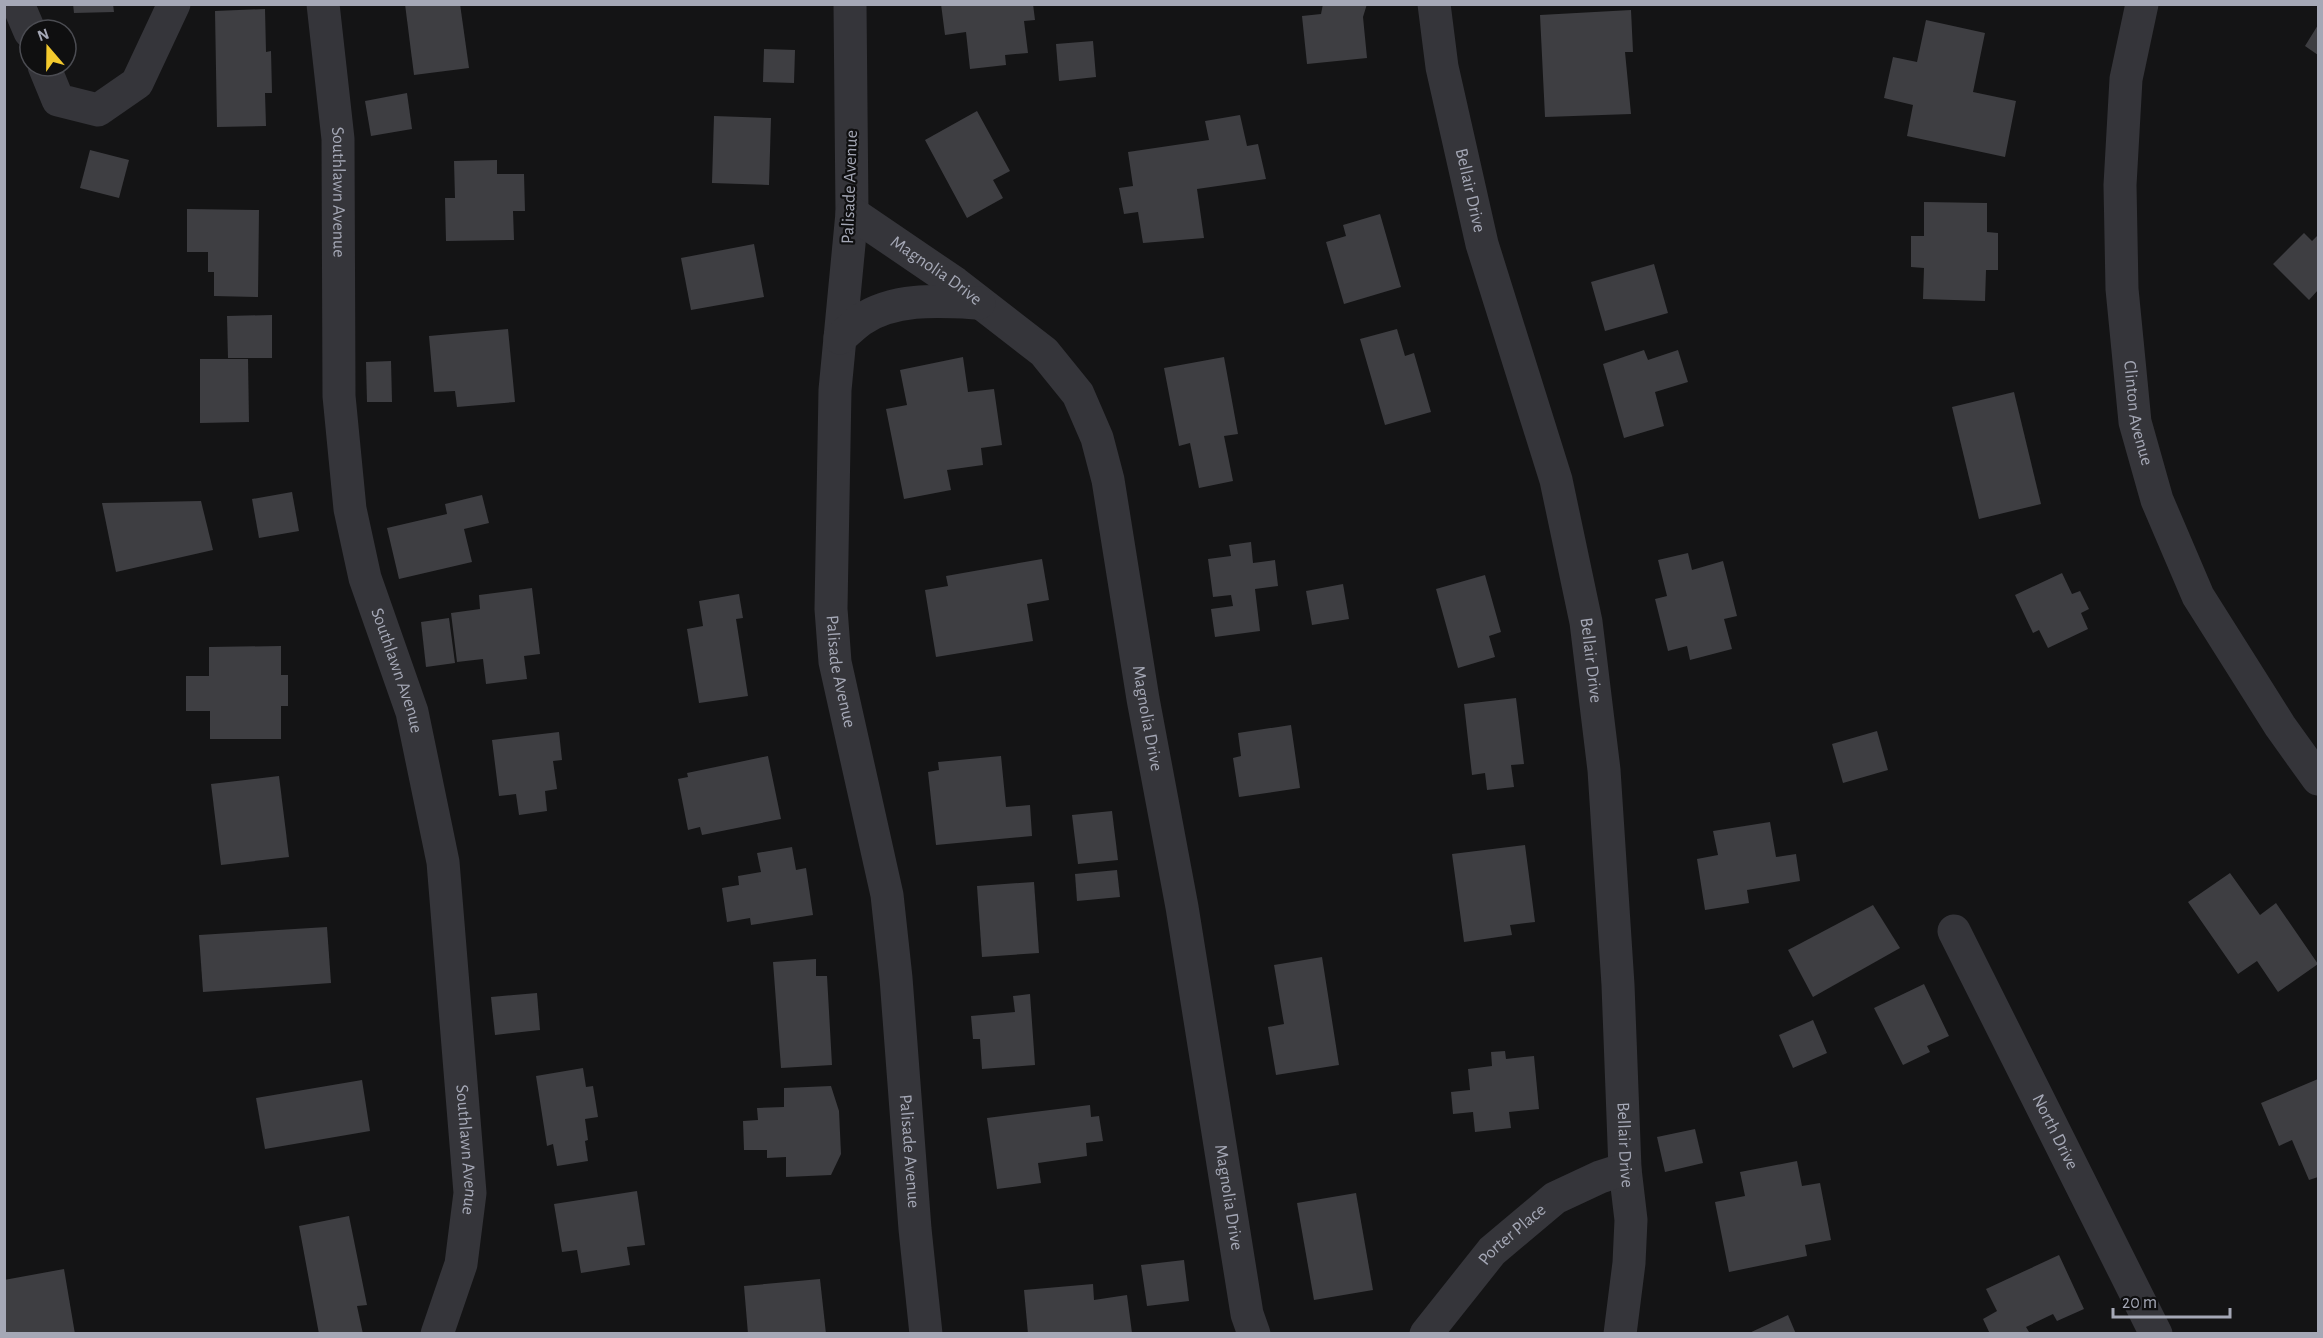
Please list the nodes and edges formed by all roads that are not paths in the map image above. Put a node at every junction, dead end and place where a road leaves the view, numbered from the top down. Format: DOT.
graph roads {
  1 [pos="18,4"];
  2 [pos="174,4"];
  3 [pos="323,4"];
  4 [pos="850,4"];
  5 [pos="1434,4"];
  6 [pos="2142,4"];
  7 [pos="24,18"];
  8 [pos="49,78"];
  9 [pos="852,213"];
  10 [pos="979,303"];
  11 [pos="840,338"];
  12 [pos="2319,779"];
  13 [pos="1954,931"];
  14 [pos="1625,1169"];
  15 [pos="437,1334"];
  16 [pos="926,1334"];
  17 [pos="1254,1334"];
  18 [pos="1426,1334"];
  19 [pos="1620,1334"];
  20 [pos="2156,1334"];
  1 -- 7 [label="street"];
  2 -- 8 [label="street"];
  3 -- 15 [label="street, Southlawn Avenue"];
  4 -- 9 [label="street, Palisade Avenue"];
  5 -- 14 [label="street, Bellair Drive"];
  6 -- 12 [label="street, Clinton Avenue"];
  9 -- 10 [label="street, Magnolia Drive"];
  9 -- 11 [label="street, Palisade Avenue"];
  10 -- 11 [label="street"];
  10 -- 17 [label="street, Magnolia Drive"];
  11 -- 16 [label="street, Palisade Avenue"];
  13 -- 20 [label="street, North Drive"];
  14 -- 18 [label="street, Porter Place"];
  14 -- 19 [label="street, Bellair Drive"];
}
